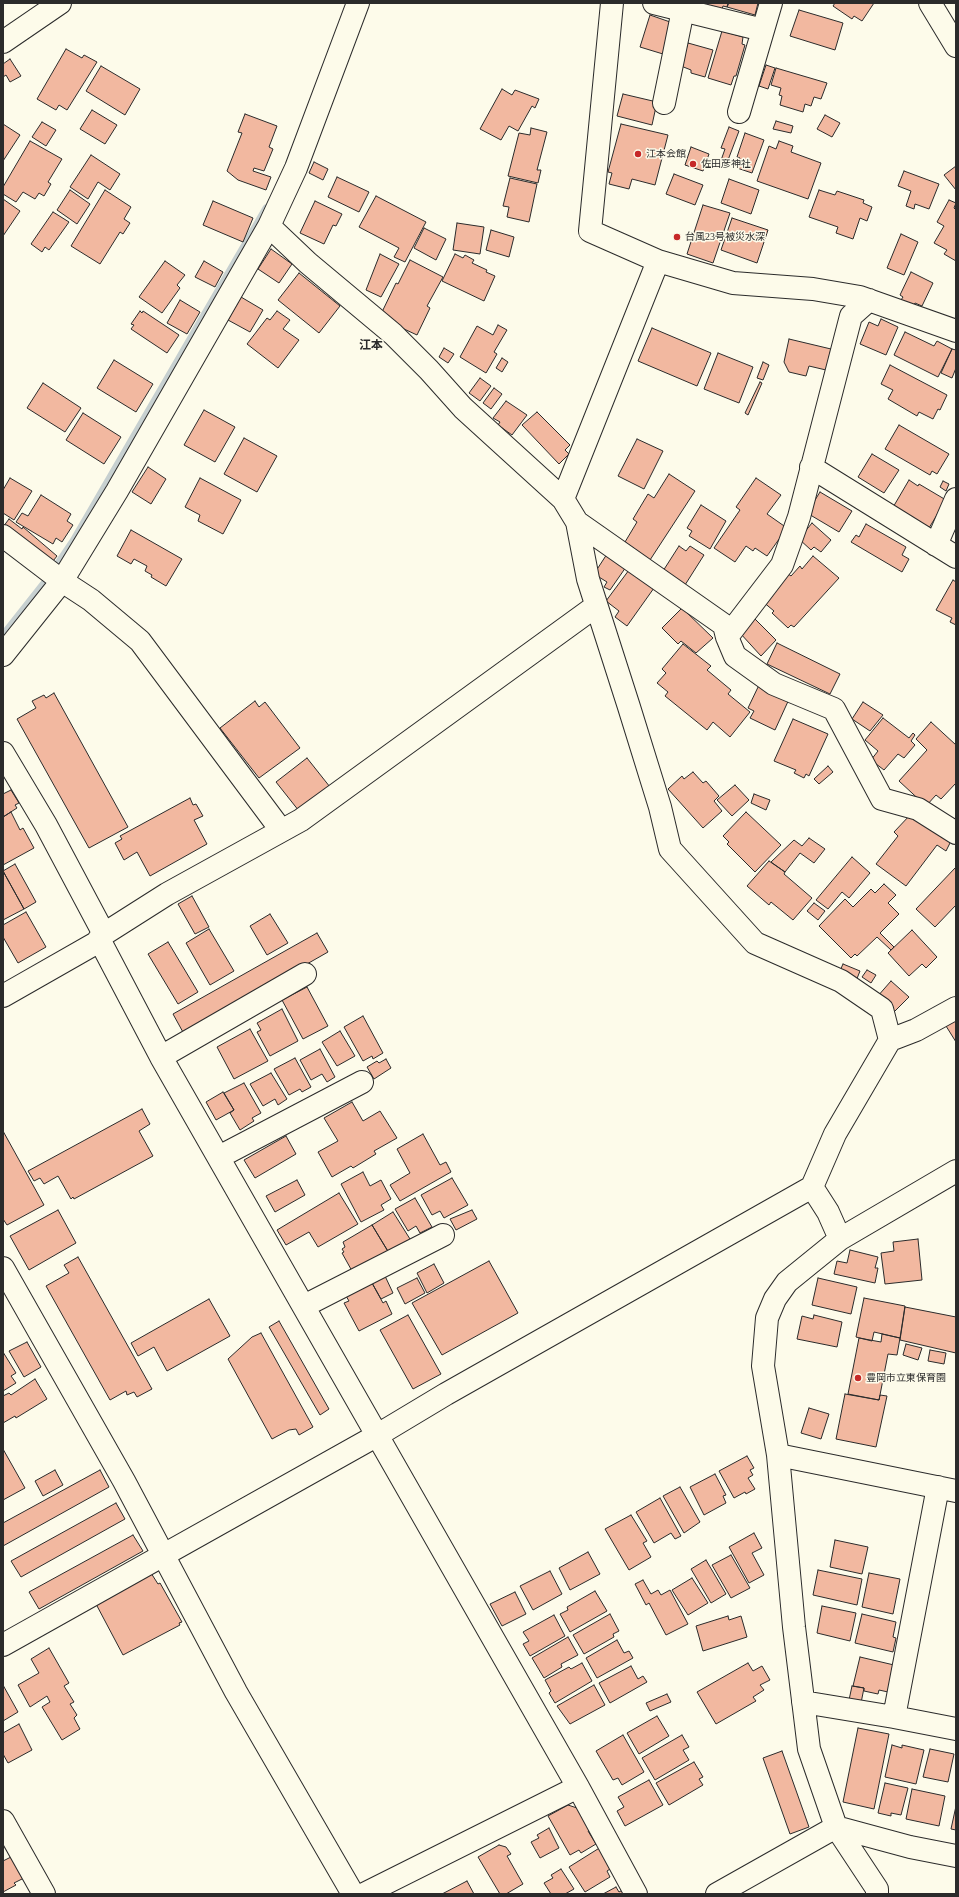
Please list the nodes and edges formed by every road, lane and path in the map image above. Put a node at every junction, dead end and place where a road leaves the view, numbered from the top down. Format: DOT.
graph roads {
  1 [pos="60,3"];
  2 [pos="358,3"];
  3 [pos="612,3"];
  4 [pos="654,3"];
  5 [pos="771,3"];
  6 [pos="930,3"];
  7 [pos="683,10"];
  8 [pos="762,30"];
  9 [pos="3,42"];
  10 [pos="956,46"];
  11 [pos="664,103"];
  12 [pos="738,112"];
  13 [pos="269,226"];
  14 [pos="658,261"];
  15 [pos="869,300"];
  16 [pos="956,331"];
  17 [pos="811,467"];
  18 [pos="564,498"];
  19 [pos="956,499"];
  20 [pos="577,522"];
  21 [pos="3,536"];
  22 [pos="936,545"];
  23 [pos="956,557"];
  24 [pos="62,581"];
  25 [pos="596,606"];
  26 [pos="727,637"];
  27 [pos="3,655"];
  28 [pos="3,753"];
  29 [pos="281,830"];
  30 [pos="956,833"];
  31 [pos="102,936"];
  32 [pos="305,974"];
  33 [pos="3,996"];
  34 [pos="956,1008"];
  35 [pos="890,1040"];
  36 [pos="161,1057"];
  37 [pos="362,1082"];
  38 [pos="219,1158"];
  39 [pos="956,1171"];
  40 [pos="812,1187"];
  41 [pos="443,1235"];
  42 [pos="840,1239"];
  43 [pos="3,1268"];
  44 [pos="304,1306"];
  45 [pos="376,1436"];
  46 [pos="778,1456"];
  47 [pos="947,1489"];
  48 [pos="164,1555"];
  49 [pos="3,1645"];
  50 [pos="803,1702"];
  51 [pos="894,1717"];
  52 [pos="956,1729"];
  53 [pos="578,1787"];
  54 [pos="3,1821"];
  55 [pos="836,1827"];
  56 [pos="956,1856"];
  57 [pos="44,1894"];
  58 [pos="353,1894"];
  59 [pos="364,1894"];
  60 [pos="636,1894"];
  61 [pos="717,1894"];
  62 [pos="877,1894"];
  1 -- 9 [label="street"];
  2 -- 13 [label="street"];
  3 -- 14 [label="street"];
  4 -- 7 [label="street"];
  5 -- 8 [label="street"];
  6 -- 10 [label="street"];
  7 -- 8 [label="street"];
  7 -- 11 [label="street"];
  8 -- 12 [label="street"];
  13 -- 18 [label="street"];
  13 -- 24 [label="street"];
  14 -- 15 [label="street"];
  14 -- 18 [label="street"];
  15 -- 16 [label="street"];
  15 -- 17 [label="street"];
  17 -- 22 [label="street"];
  17 -- 26 [label="street"];
  18 -- 20 [label="street"];
  19 -- 22 [label="street"];
  20 -- 25 [label="street"];
  20 -- 26 [label="street"];
  21 -- 24 [label="street"];
  22 -- 23 [label="street"];
  24 -- 27 [label="street"];
  24 -- 29 [label="street"];
  25 -- 29 [label="street"];
  25 -- 35 [label="street"];
  26 -- 30 [label="street"];
  28 -- 31 [label="street"];
  29 -- 31 [label="street"];
  31 -- 33 [label="street"];
  31 -- 36 [label="street"];
  32 -- 36 [label="street"];
  34 -- 35 [label="street"];
  35 -- 40 [label="street"];
  36 -- 38 [label="street"];
  37 -- 38 [label="street"];
  38 -- 44 [label="street"];
  39 -- 42 [label="street"];
  40 -- 42 [label="street"];
  40 -- 45 [label="street"];
  41 -- 44 [label="street"];
  42 -- 46 [label="street"];
  43 -- 48 [label="street"];
  44 -- 45 [label="street"];
  45 -- 48 [label="street"];
  45 -- 53 [label="street"];
  46 -- 47 [label="street"];
  46 -- 50 [label="street"];
  47 -- 51 [label="street"];
  48 -- 49 [label="street"];
  48 -- 58 [label="street"];
  50 -- 51 [label="street"];
  50 -- 55 [label="street"];
  51 -- 52 [label="street"];
  53 -- 59 [label="street"];
  53 -- 60 [label="street"];
  54 -- 57 [label="street"];
  55 -- 56 [label="street"];
  55 -- 61 [label="street"];
  55 -- 62 [label="street"];
}
